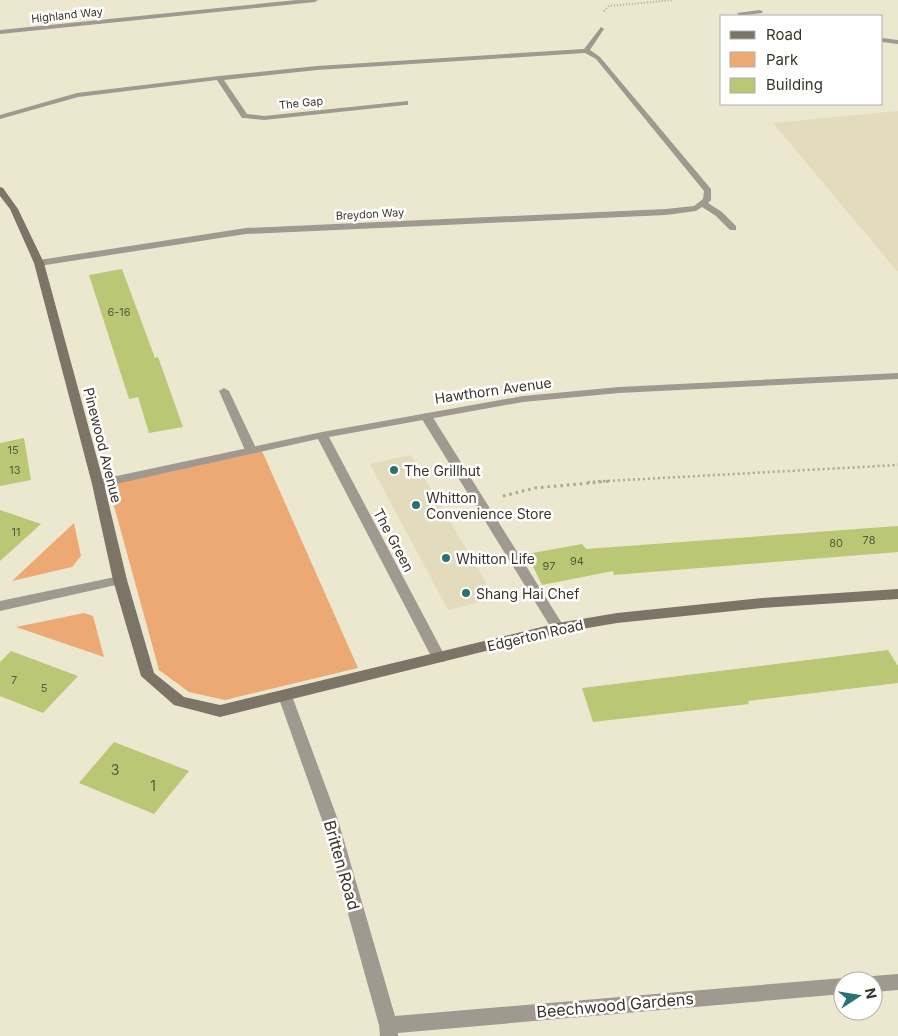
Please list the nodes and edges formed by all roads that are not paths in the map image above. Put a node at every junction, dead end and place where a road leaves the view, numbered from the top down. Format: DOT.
graph roads {
  1 [pos="315,0"];
  2 [pos="760,12"];
  3 [pos="743,15"];
  4 [pos="601,29"];
  5 [pos="0,32"];
  6 [pos="883,40"];
  7 [pos="898,42"];
  8 [pos="586,51"];
  9 [pos="219,78"];
  10 [pos="405,103"];
  11 [pos="0,117"];
  12 [pos="0,190"];
  13 [pos="703,204"];
  14 [pos="733,228"];
  15 [pos="39,263"];
  16 [pos="898,376"];
  17 [pos="224,391"];
  18 [pos="426,416"];
  19 [pos="322,435"];
  20 [pos="251,450"];
  21 [pos="98,484"];
  22 [pos="120,580"];
  23 [pos="898,594"];
  24 [pos="0,606"];
  25 [pos="558,628"];
  26 [pos="439,658"];
  27 [pos="285,696"];
  28 [pos="179,701"];
  29 [pos="898,982"];
  30 [pos="883,983"];
  31 [pos="833,987"];
  32 [pos="388,1030"];
  1 -- 5 [label="street, Highland Way"];
  2 -- 3 [label="street"];
  4 -- 8 [label="street"];
  6 -- 7 [label="street"];
  8 -- 9 [label="street"];
  8 -- 13 [label="street"];
  9 -- 10 [label="street, The Gap"];
  9 -- 11 [label="street"];
  12 -- 15 [label="street, Pinewood Avenue"];
  13 -- 14 [label="street"];
  13 -- 15 [label="street, Breydon Way"];
  15 -- 21 [label="street, Pinewood Avenue"];
  16 -- 18 [label="street, Hawthorn Avenue"];
  17 -- 20 [label="street"];
  18 -- 19 [label="street, Hawthorn Avenue"];
  18 -- 25 [label="street"];
  19 -- 20 [label="street, Hawthorn Avenue"];
  19 -- 26 [label="street, The Green"];
  20 -- 21 [label="street, Hawthorn Avenue"];
  21 -- 22 [label="street, Pinewood Avenue"];
  22 -- 24 [label="street"];
  22 -- 28 [label="street, Pinewood Avenue"];
  23 -- 25 [label="street, Edgerton Road"];
  25 -- 26 [label="street, Edgerton Road"];
  26 -- 27 [label="street, Edgerton Road"];
  27 -- 28 [label="street, Edgerton Road"];
  27 -- 32 [label="street, Britten Road"];
  29 -- 30 [label="street"];
  31 -- 32 [label="street, Beechwood Gardens"];
}
